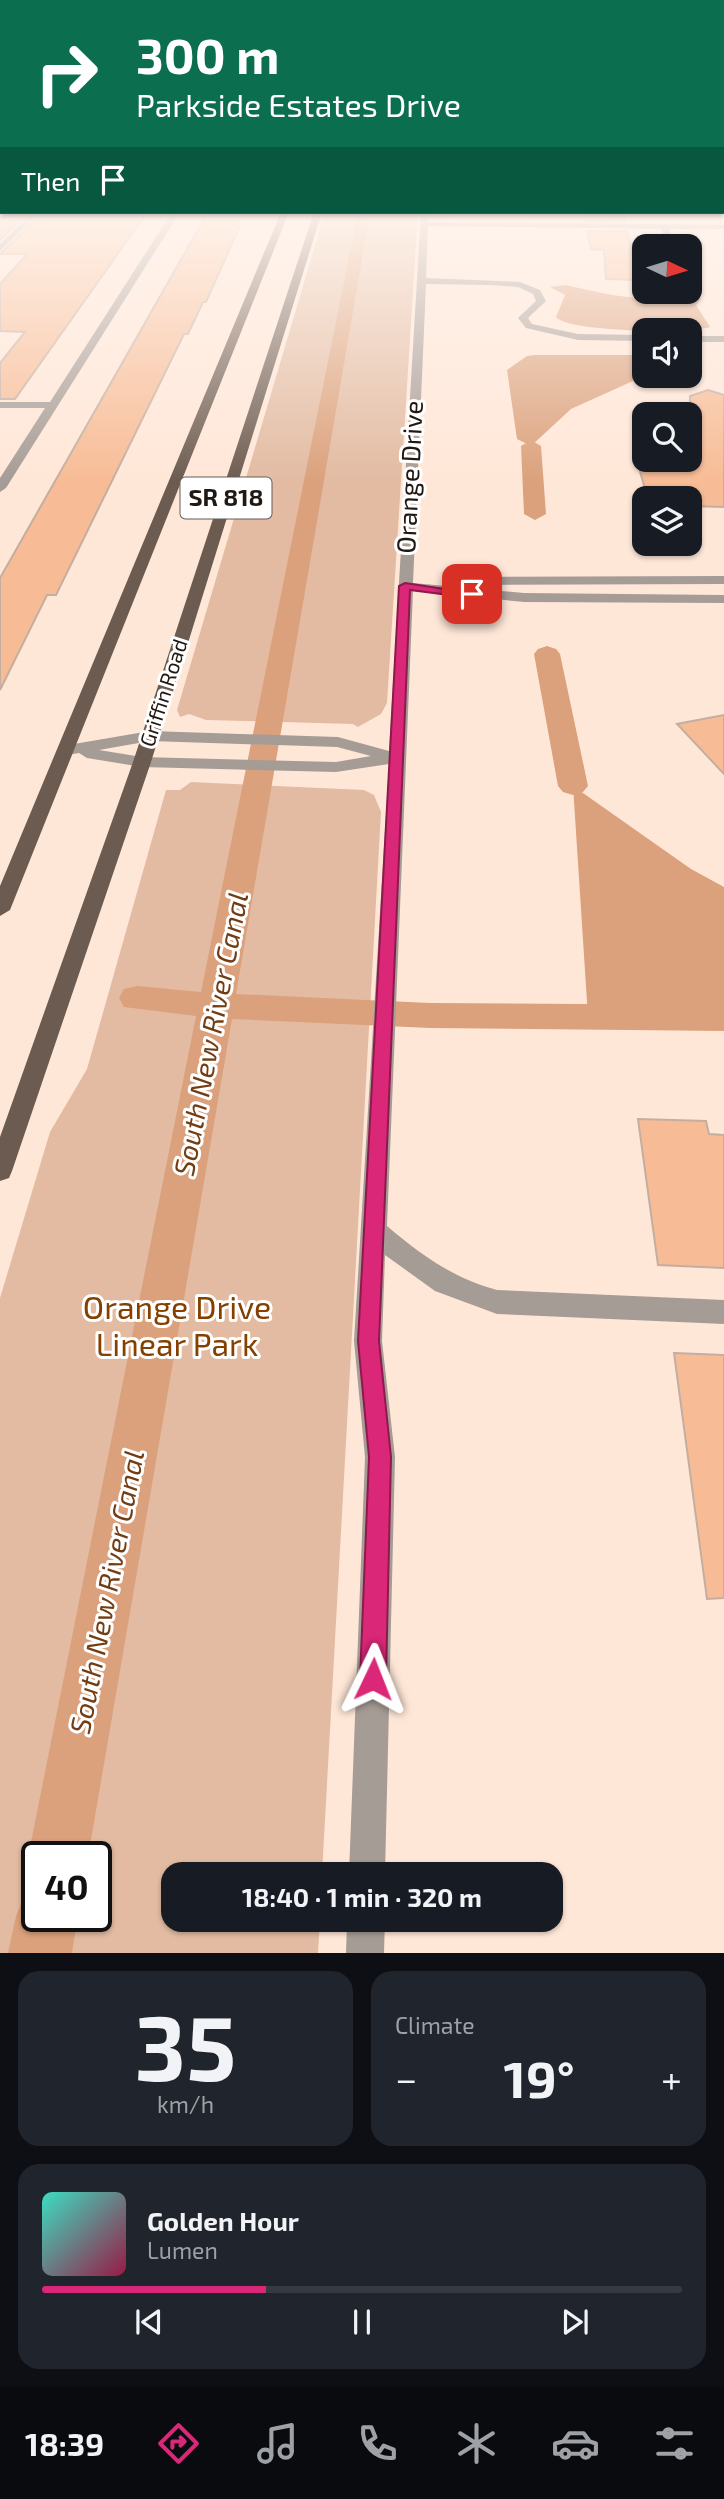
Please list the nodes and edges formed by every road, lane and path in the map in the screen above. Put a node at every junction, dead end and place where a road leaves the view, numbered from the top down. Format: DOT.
graph roads {
  1 [pos="120,300"];
  2 [pos="249,300"];
  3 [pos="290,300"];
  4 [pos="420,300"];
  5 [pos="541,300"];
  6 [pos="632,338"];
  7 [pos="702,339"];
  8 [pos="724,339"];
  9 [pos="0,405"];
  10 [pos="53,405"];
  11 [pos="0,488"];
  12 [pos="724,580"];
  13 [pos="657,581"];
  14 [pos="405,586"];
  15 [pos="661,598"];
  16 [pos="724,599"];
  17 [pos="150,736"];
  18 [pos="68,750"];
  19 [pos="396,758"];
  20 [pos="142,762"];
  21 [pos="0,911"];
  22 [pos="0,1171"];
  23 [pos="374,1231"];
  24 [pos="724,1312"];
  25 [pos="367,1862"];
  26 [pos="366,1932"];
  27 [pos="365,1953"];
  1 -- 10 [label="street"];
  2 -- 18 [label="main road, SR 818"];
  3 -- 17 [label="main road, Griffin Road / SR 818"];
  4 -- 14 [label="street, Orange Drive"];
  5 -- 6 [label="street"];
  7 -- 8 [label="street"];
  9 -- 10 [label="street"];
  10 -- 11 [label="street"];
  12 -- 13 [label="street"];
  13 -- 14 [label="street"];
  13 -- 15 [label="street"];
  14 -- 15 [label="street"];
  14 -- 19 [label="street, Orange Drive"];
  15 -- 16 [label="street"];
  17 -- 18 [label="street"];
  17 -- 19 [label="street"];
  17 -- 20 [label="main road, Griffin Road / SR 818"];
  18 -- 20 [label="street"];
  18 -- 21 [label="main road, SR 818"];
  19 -- 20 [label="street"];
  19 -- 23 [label="street, Orange Drive"];
  20 -- 22 [label="main road, Griffin Road / SR 818"];
  23 -- 24 [label="street"];
  23 -- 25 [label="street, Orange Drive"];
  26 -- 27 [label="street"];
}
